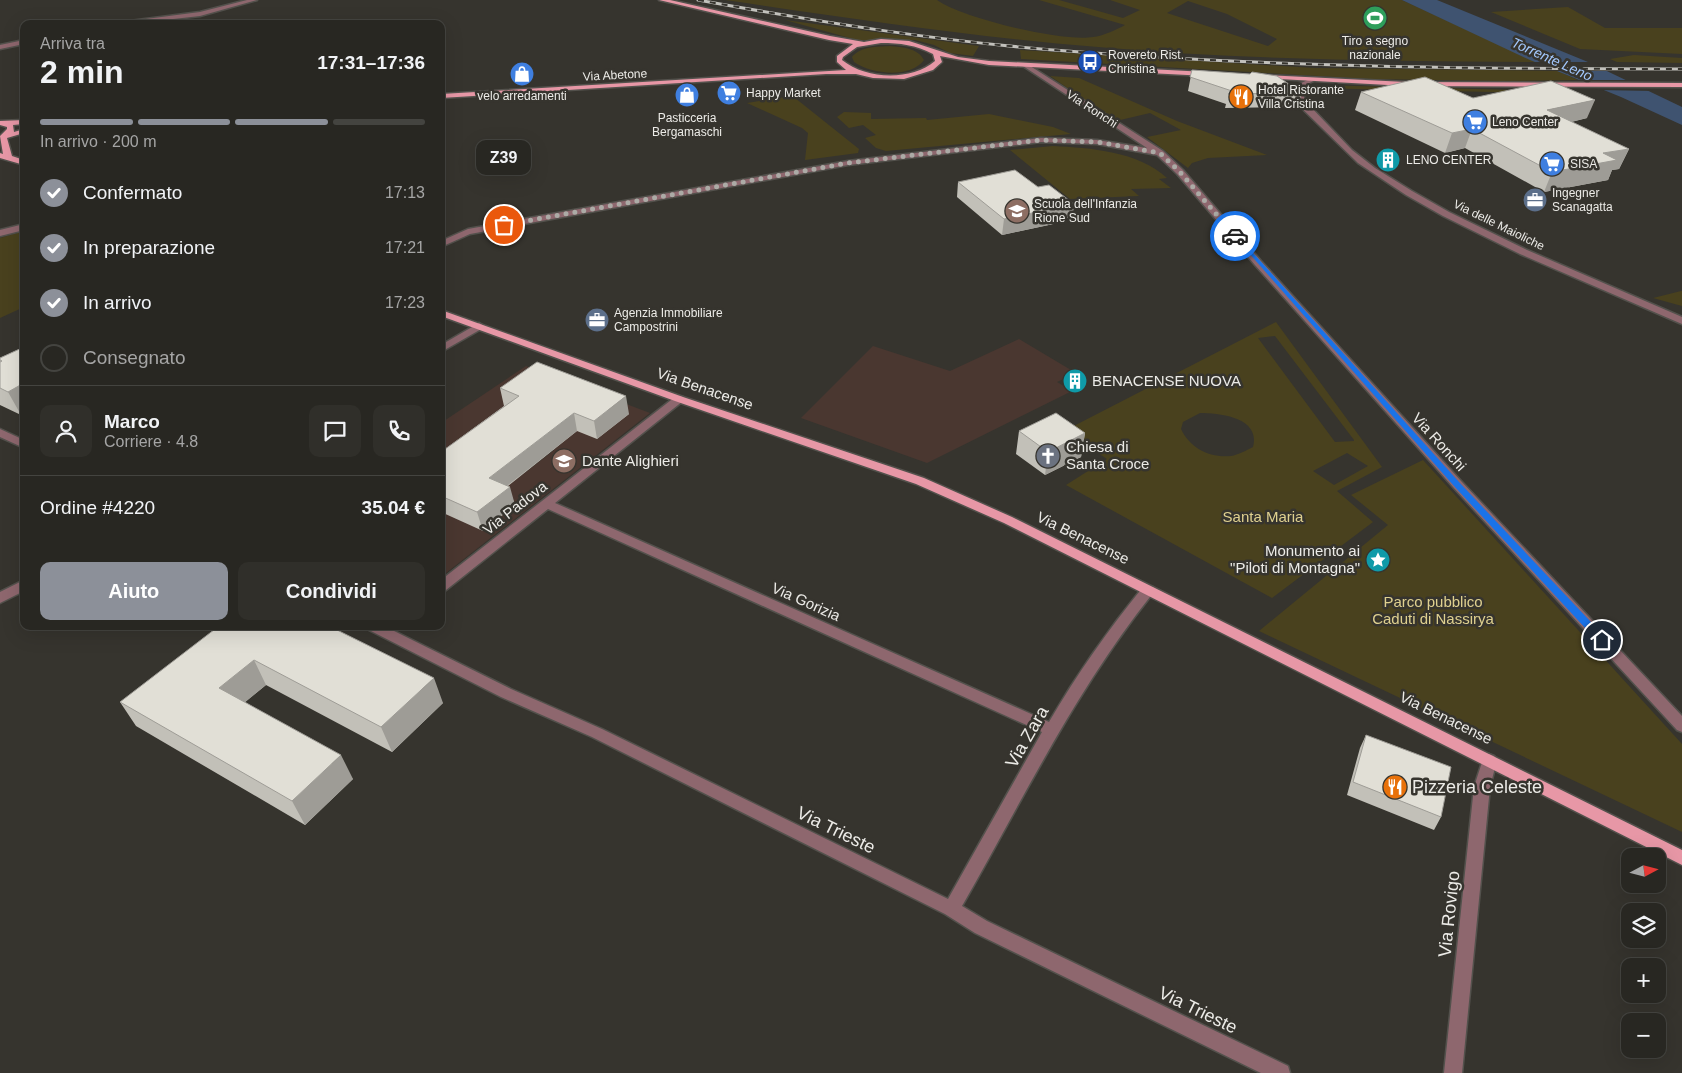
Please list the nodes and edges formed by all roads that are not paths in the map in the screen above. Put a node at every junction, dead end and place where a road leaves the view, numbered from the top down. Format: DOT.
graph roads {
  1 [pos="254,0"];
  2 [pos="662,0"];
  3 [pos="146,20"];
  4 [pos="829,38"];
  5 [pos="20,43"];
  6 [pos="865,43"];
  7 [pos="0,47"];
  8 [pos="847,49"];
  9 [pos="936,53"];
  10 [pos="840,56"];
  11 [pos="989,63"];
  12 [pos="1025,66"];
  13 [pos="932,69"];
  14 [pos="856,72"];
  15 [pos="790,74"];
  16 [pos="1215,74"];
  17 [pos="1255,77"];
  18 [pos="1314,79"];
  19 [pos="1682,85"];
  20 [pos="445,96"];
  21 [pos="1303,102"];
  22 [pos="20,122"];
  23 [pos="3,124"];
  24 [pos="20,132"];
  25 [pos="1,138"];
  26 [pos="1160,153"];
  27 [pos="4,156"];
  28 [pos="20,162"];
  29 [pos="20,228"];
  30 [pos="0,233"];
  31 [pos="445,242"];
  32 [pos="445,314"];
  33 [pos="1682,321"];
  34 [pos="479,326"];
  35 [pos="445,347"];
  36 [pos="679,399"];
  37 [pos="0,432"];
  38 [pos="20,443"];
  39 [pos="547,504"];
  40 [pos="445,585"];
  41 [pos="20,587"];
  42 [pos="1148,590"];
  43 [pos="0,598"];
  44 [pos="387,630"];
  45 [pos="1682,726"];
  46 [pos="1052,730"];
  47 [pos="1489,760"];
  48 [pos="1682,858"];
  49 [pos="951,910"];
  50 [pos="1281,1073"];
  51 [pos="1453,1073"];
  1 -- 3 [label="street"];
  2 -- 4 [label="main road"];
  4 -- 6 [label="main road"];
  4 -- 8 [label="main road"];
  5 -- 7 [label="street"];
  6 -- 8 [label="main road"];
  6 -- 9 [label="main road"];
  8 -- 10 [label="main road"];
  9 -- 11 [label="main road"];
  9 -- 13 [label="main road"];
  10 -- 14 [label="main road"];
  10 -- 15 [label="main road"];
  11 -- 12 [label="main road"];
  11 -- 13 [label="main road"];
  12 -- 16 [label="main road"];
  12 -- 26 [label="street, Via Ronchi"];
  13 -- 14 [label="main road"];
  14 -- 15 [label="main road"];
  15 -- 20 [label="main road, Via Abetone"];
  17 -- 18 [label="main road"];
  17 -- 21 [label="street, Via delle Maioliche"];
  18 -- 19 [label="main road"];
  18 -- 21 [label="street"];
  21 -- 33 [label="street, Via delle Maioliche"];
  22 -- 23 [label="main road"];
  23 -- 25 [label="main road"];
  24 -- 25 [label="main road"];
  25 -- 27 [label="main road"];
  26 -- 31 [label="street"];
  26 -- 45 [label="street, Via Ronchi"];
  27 -- 28 [label="main road"];
  29 -- 30 [label="street"];
  32 -- 34 [label="main road, Via Benacense"];
  34 -- 35 [label="street"];
  34 -- 36 [label="main road, Via Benacense"];
  36 -- 39 [label="street, Via Padova"];
  36 -- 42 [label="main road, Via Benacense"];
  37 -- 38 [label="street"];
  39 -- 40 [label="street, Via Padova"];
  39 -- 46 [label="street, Via Gorizia"];
  41 -- 43 [label="street"];
  42 -- 46 [label="street, Via Zara"];
  42 -- 47 [label="main road, Via Benacense"];
  44 -- 49 [label="street, Via Trieste"];
  46 -- 49 [label="street, Via Zara"];
  47 -- 48 [label="main road, Via Benacense"];
  47 -- 51 [label="street, Via Rovigo"];
  49 -- 50 [label="street, Via Trieste"];
}
